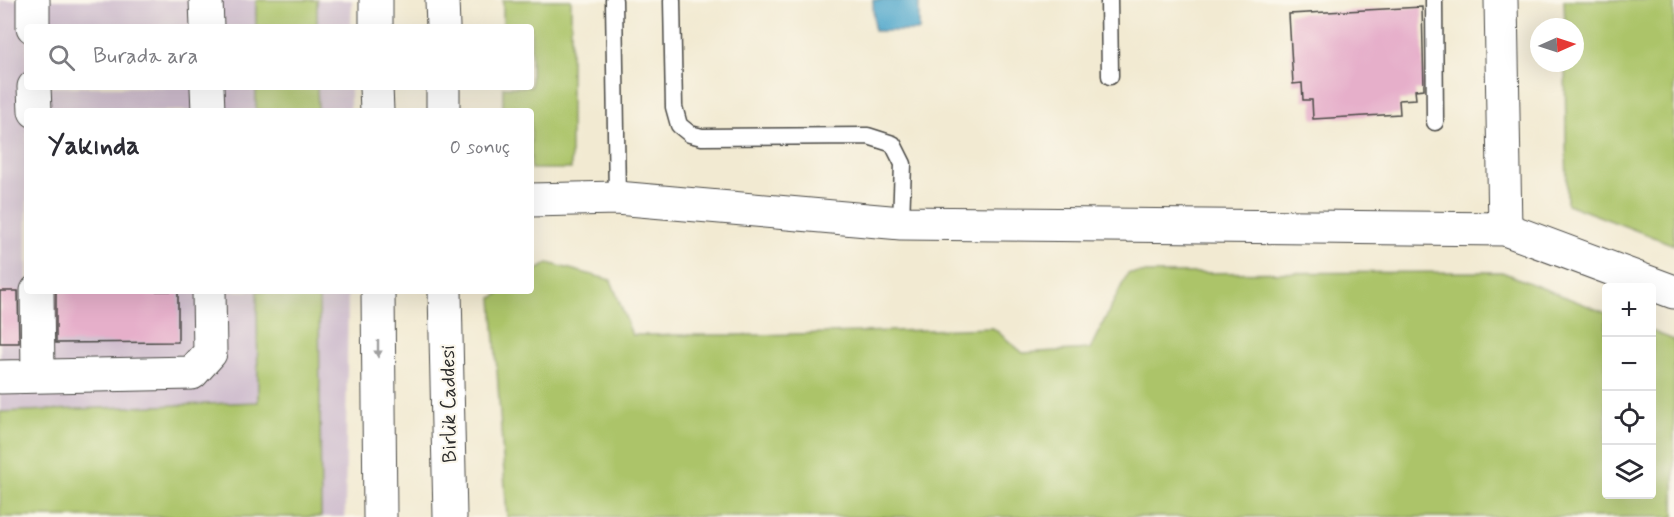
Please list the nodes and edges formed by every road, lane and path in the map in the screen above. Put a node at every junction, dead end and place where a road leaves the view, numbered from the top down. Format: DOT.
graph roads {
  1 [pos="33,0"];
  2 [pos="206,0"];
  3 [pos="376,0"];
  4 [pos="442,0"];
  5 [pos="614,0"];
  6 [pos="672,0"];
  7 [pos="1109,0"];
  8 [pos="1434,0"];
  9 [pos="1501,0"];
  10 [pos="33,24"];
  11 [pos="207,24"];
  12 [pos="376,24"];
  13 [pos="442,24"];
  14 [pos="1110,76"];
  15 [pos="34,90"];
  16 [pos="207,90"];
  17 [pos="376,90"];
  18 [pos="443,90"];
  19 [pos="35,108"];
  20 [pos="207,108"];
  21 [pos="377,108"];
  22 [pos="443,108"];
  23 [pos="1436,122"];
  24 [pos="617,198"];
  25 [pos="534,200"];
  26 [pos="902,223"];
  27 [pos="1505,229"];
  28 [pos="1674,292"];
  29 [pos="37,294"];
  30 [pos="209,294"];
  31 [pos="378,294"];
  32 [pos="445,294"];
  33 [pos="39,376"];
  34 [pos="0,377"];
  35 [pos="380,517"];
  36 [pos="450,517"];
  1 -- 10 [label="street"];
  2 -- 11 [label="street"];
  3 -- 12 [label="street"];
  4 -- 13 [label="street"];
  5 -- 24 [label="lane"];
  6 -- 26 [label="lane"];
  7 -- 14 [label="lane"];
  8 -- 23 [label="lane"];
  9 -- 27 [label="street"];
  15 -- 19 [label="street"];
  16 -- 20 [label="street"];
  17 -- 21 [label="street"];
  18 -- 22 [label="street"];
  24 -- 25 [label="street"];
  24 -- 26 [label="street"];
  26 -- 27 [label="street"];
  27 -- 28 [label="street"];
  29 -- 33 [label="street"];
  30 -- 33 [label="street"];
  31 -- 35 [label="street, one-way"];
  32 -- 36 [label="street, Birlik Caddesi"];
  33 -- 34 [label="street"];
}
